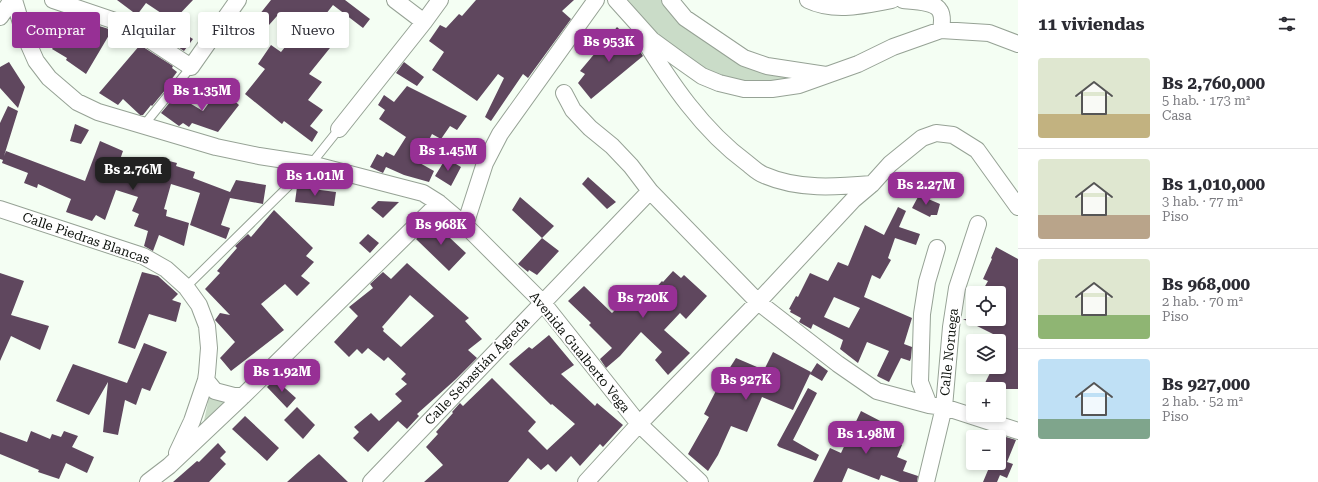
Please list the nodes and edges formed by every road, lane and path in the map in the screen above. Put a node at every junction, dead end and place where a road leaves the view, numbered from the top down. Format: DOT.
graph roads {
  1 [pos="13,0"];
  2 [pos="53,0"];
  3 [pos="238,0"];
  4 [pos="395,0"];
  5 [pos="440,0"];
  6 [pos="596,0"];
  7 [pos="670,0"];
  8 [pos="808,0"];
  9 [pos="892,0"];
  10 [pos="903,0"];
  11 [pos="840,3"];
  12 [pos="620,4"];
  13 [pos="0,17"];
  14 [pos="424,22"];
  15 [pos="941,30"];
  16 [pos="1018,44"];
  17 [pos="191,67"];
  18 [pos="829,75"];
  19 [pos="564,93"];
  20 [pos="144,125"];
  21 [pos="339,129"];
  22 [pos="311,164"];
  23 [pos="872,184"];
  24 [pos="650,191"];
  25 [pos="439,203"];
  26 [pos="1018,207"];
  27 [pos="0,209"];
  28 [pos="978,224"];
  29 [pos="465,225"];
  30 [pos="937,248"];
  31 [pos="186,287"];
  32 [pos="758,302"];
  33 [pos="543,303"];
  34 [pos="206,380"];
  35 [pos="243,396"];
  36 [pos="937,406"];
  37 [pos="639,424"];
  38 [pos="1018,431"];
  39 [pos="169,466"];
  40 [pos="148,482"];
  41 [pos="371,482"];
  42 [pos="586,482"];
  43 [pos="700,482"];
  44 [pos="926,482"];
  1 -- 13 [label="street"];
  1 -- 20 [label="street, Avenida Gualberto Vega"];
  2 -- 17 [label="street"];
  3 -- 17 [label="street"];
  4 -- 14 [label="street"];
  5 -- 14 [label="street"];
  6 -- 29 [label="street"];
  7 -- 18 [label="street"];
  8 -- 11 [label="street"];
  9 -- 11 [label="street"];
  10 -- 15 [label="street"];
  12 -- 18 [label="street"];
  12 -- 23 [label="street"];
  14 -- 21 [label="street"];
  15 -- 16 [label="street"];
  15 -- 18 [label="street"];
  17 -- 20 [label="lane"];
  19 -- 24 [label="street"];
  20 -- 22 [label="street, Avenida Gualberto Vega"];
  21 -- 22 [label="lane"];
  22 -- 25 [label="street, Avenida Gualberto Vega"];
  22 -- 31 [label="lane"];
  23 -- 26 [label="street"];
  23 -- 32 [label="street"];
  24 -- 32 [label="street"];
  24 -- 33 [label="street, Calle Sebastián Ágreda"];
  25 -- 29 [label="street, Avenida Gualberto Vega"];
  25 -- 35 [label="street"];
  27 -- 31 [label="street, Calle Piedras Blancas"];
  28 -- 36 [label="street, Calle Noruega"];
  29 -- 33 [label="street, Avenida Gualberto Vega"];
  30 -- 36 [label="street"];
  31 -- 34 [label="street, Calle Piedras Blancas"];
  32 -- 36 [label="street"];
  32 -- 37 [label="street"];
  33 -- 37 [label="street, Avenida Gualberto Vega"];
  33 -- 41 [label="street, Calle Sebastián Ágreda"];
  34 -- 35 [label="street"];
  34 -- 39 [label="street, Calle Piedras Blancas"];
  35 -- 39 [label="street"];
  36 -- 38 [label="street"];
  36 -- 44 [label="street, Calle Noruega"];
  37 -- 42 [label="street"];
  37 -- 43 [label="street, Avenida Gualberto Vega"];
  39 -- 40 [label="street"];
}
